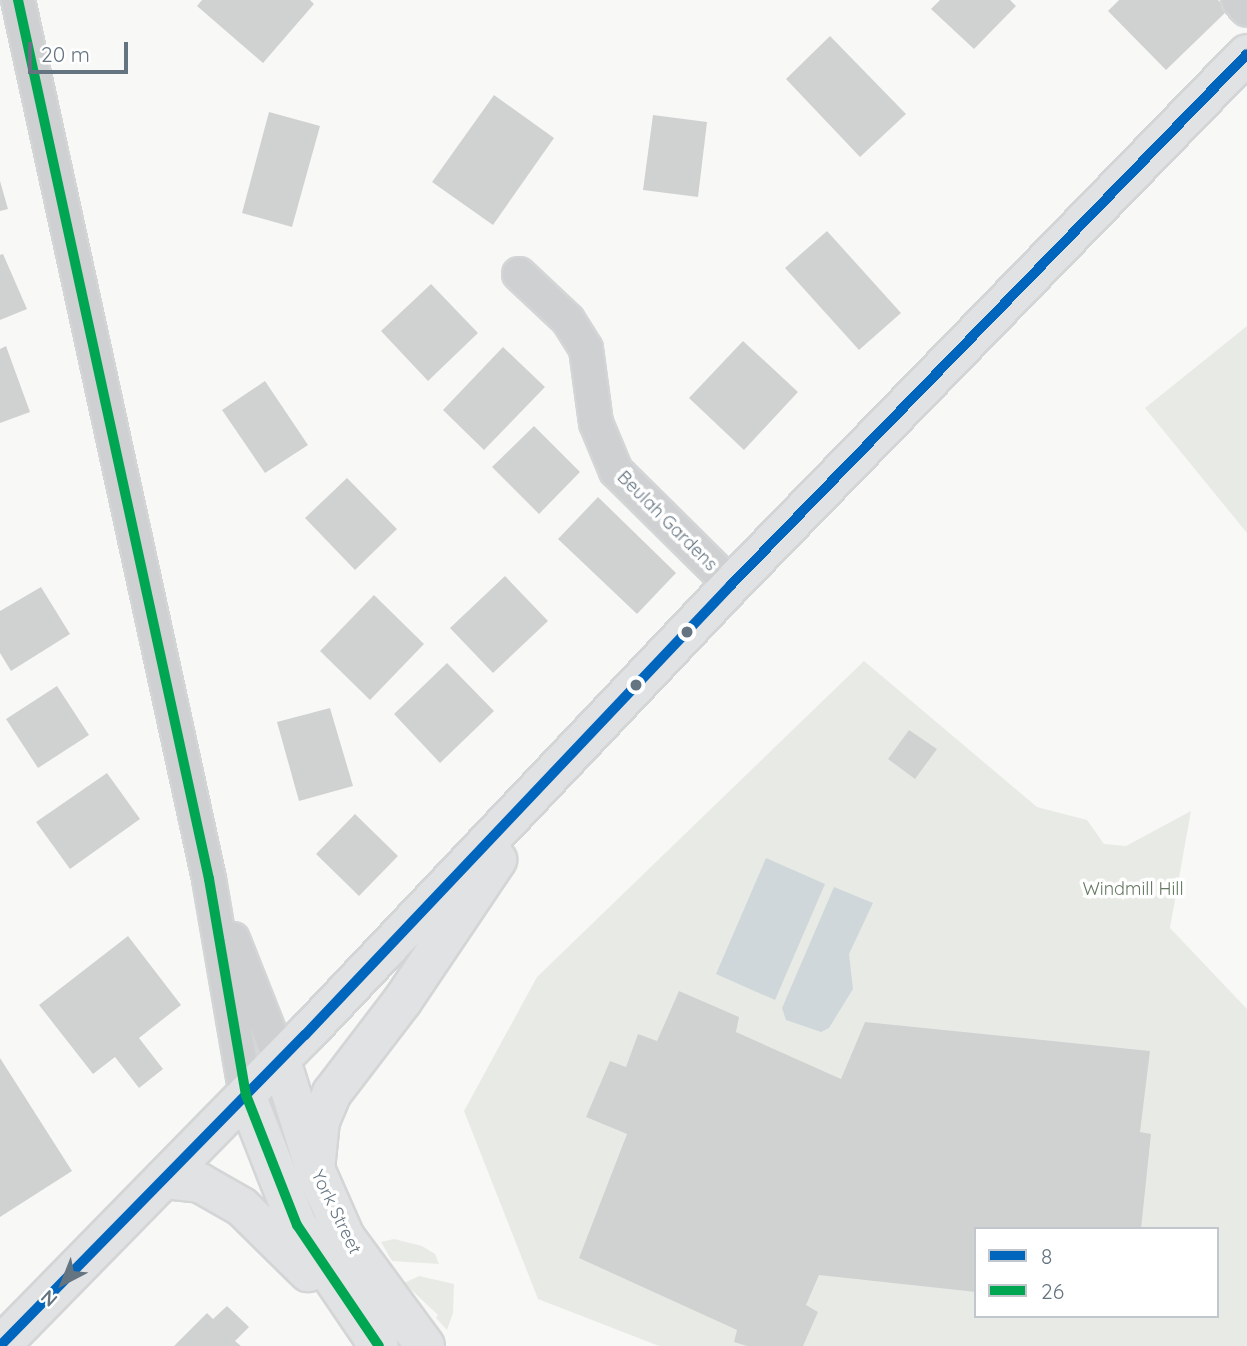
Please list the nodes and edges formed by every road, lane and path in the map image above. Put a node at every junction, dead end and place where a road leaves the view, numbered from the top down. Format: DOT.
graph roads {
  1 [pos="18,0"];
  2 [pos="1238,0"];
  3 [pos="1247,10"];
  4 [pos="1247,54"];
  5 [pos="520,274"];
  6 [pos="731,585"];
  7 [pos="541,790"];
  8 [pos="209,879"];
  9 [pos="281,1061"];
  10 [pos="246,1095"];
  11 [pos="315,1169"];
  12 [pos="164,1179"];
  13 [pos="369,1334"];
  14 [pos="0,1346"];
  15 [pos="425,1346"];
  1 -- 8 [label="street"];
  2 -- 3 [label="street"];
  4 -- 6 [label="main road"];
  5 -- 6 [label="street, Beulah Gardens"];
  6 -- 7 [label="main road"];
  7 -- 9 [label="main road"];
  7 -- 11 [label="main road"];
  8 -- 9 [label="street"];
  8 -- 10 [label="street"];
  9 -- 10 [label="main road"];
  9 -- 11 [label="main road, York Street"];
  10 -- 12 [label="main road"];
  10 -- 13 [label="main road, York Street"];
  11 -- 15 [label="main road, York Street"];
  12 -- 13 [label="main road"];
  12 -- 14 [label="main road"];
}
